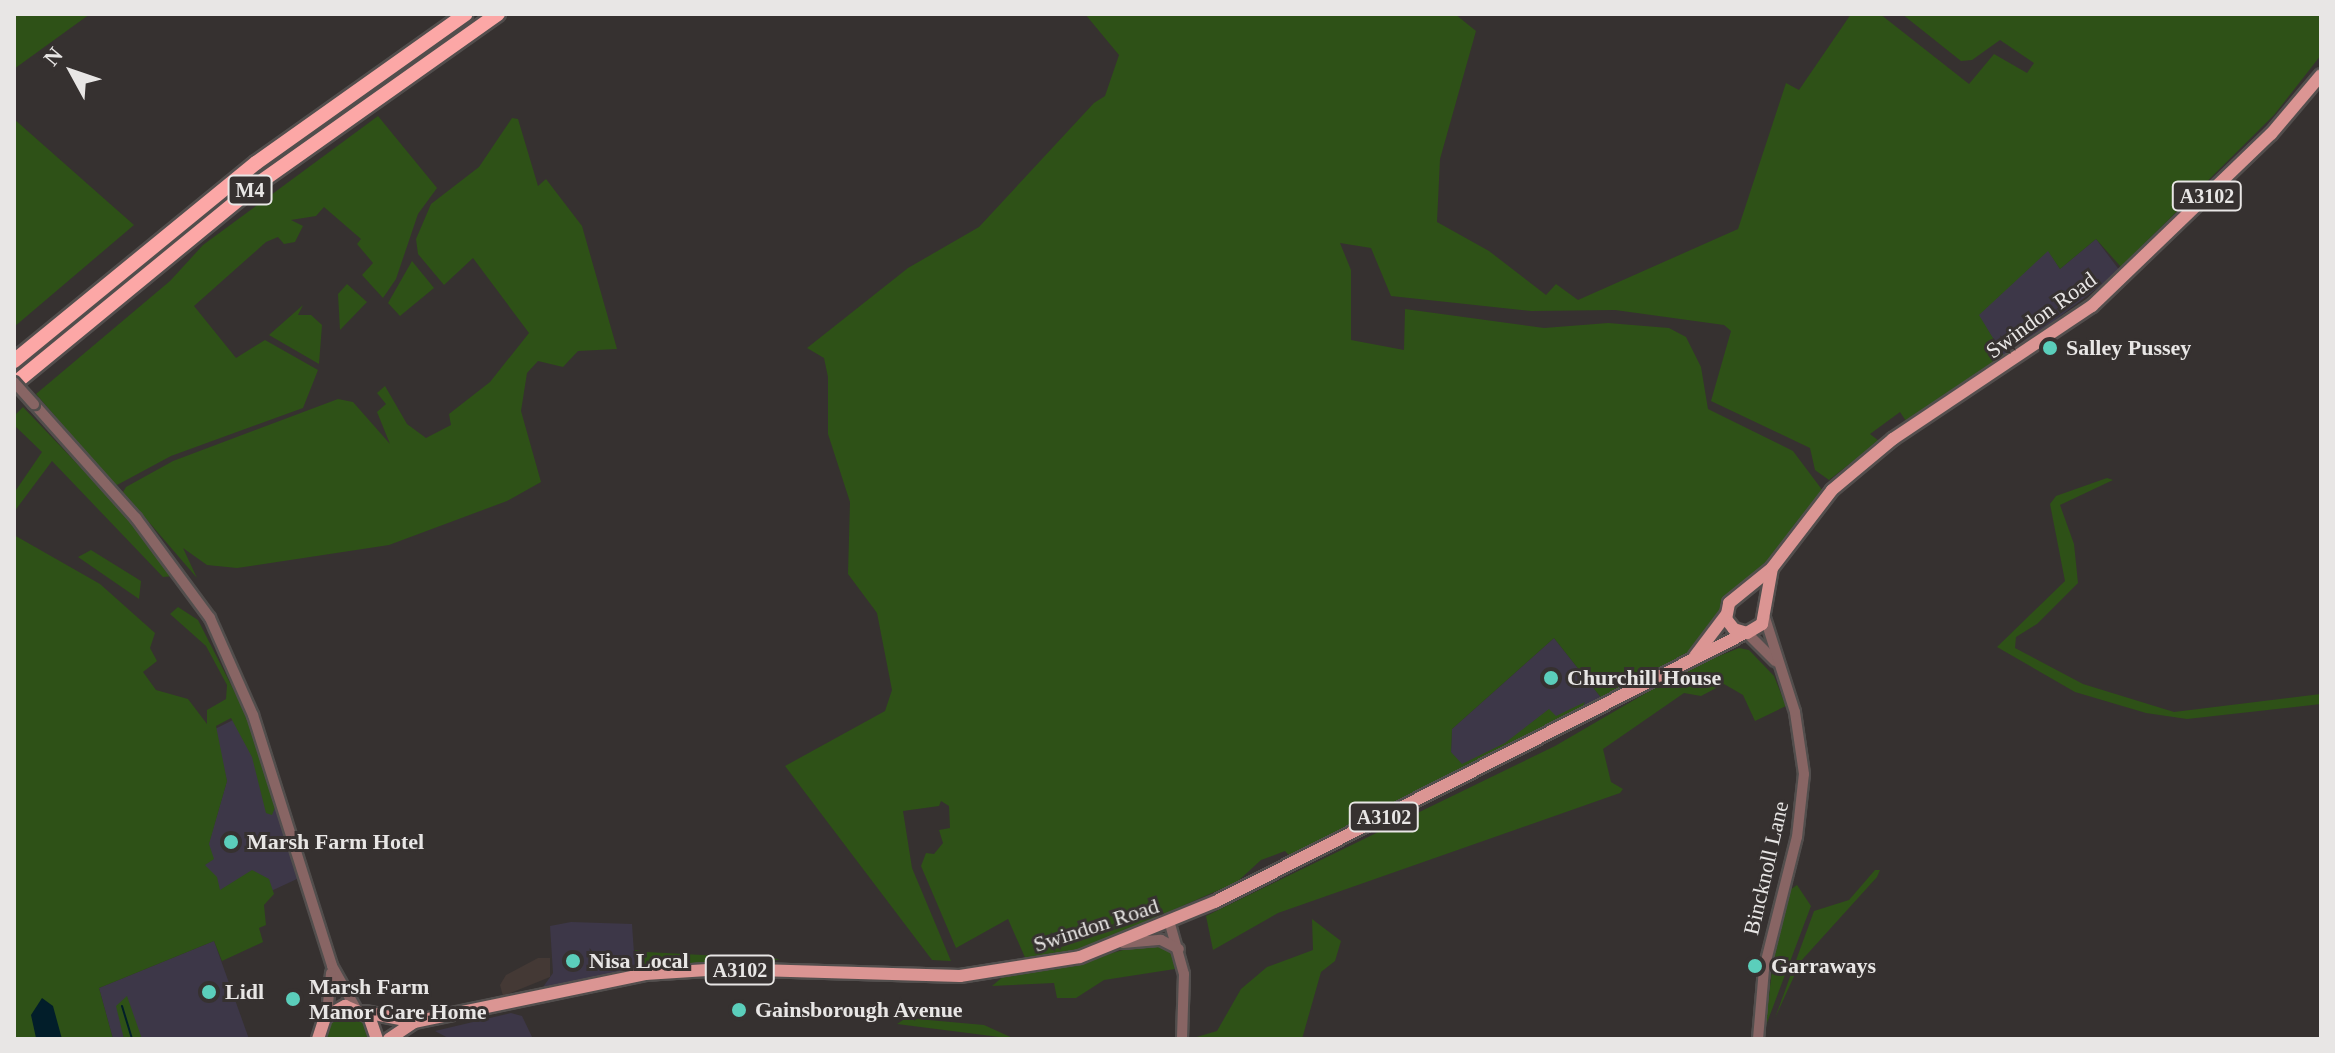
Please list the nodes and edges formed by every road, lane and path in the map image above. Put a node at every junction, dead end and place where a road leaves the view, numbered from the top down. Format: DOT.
graph roads {
  1 [pos="466,14"];
  2 [pos="498,14"];
  3 [pos="2321,75"];
  4 [pos="14,361"];
  5 [pos="14,383"];
  6 [pos="1772,568"];
  7 [pos="1741,594"];
  8 [pos="1765,612"];
  9 [pos="1726,615"];
  10 [pos="1746,633"];
  11 [pos="1775,661"];
  12 [pos="1686,663"];
  13 [pos="1170,924"];
  14 [pos="1122,943"];
  15 [pos="1179,949"];
  16 [pos="332,966"];
  17 [pos="360,1010"];
  18 [pos="327,1014"];
  19 [pos="414,1022"];
  20 [pos="315,1036"];
  21 [pos="377,1039"];
  22 [pos="389,1039"];
  23 [pos="1182,1039"];
  24 [pos="1758,1039"];
  1 -- 4 [label="highway, M4"];
  2 -- 5 [label="highway, M4"];
  3 -- 6 [label="main road, Swindon Road / A3102"];
  5 -- 16 [label="street, bridge"];
  6 -- 7 [label="main road, Swindon Road / A3102"];
  6 -- 8 [label="main road, Swindon Road / A3102"];
  7 -- 8 [label="main road"];
  7 -- 9 [label="main road"];
  8 -- 10 [label="main road"];
  8 -- 11 [label="street, Bincknoll Lane"];
  9 -- 10 [label="main road"];
  9 -- 12 [label="main road, Swindon Road / A3102"];
  10 -- 11 [label="street, Bincknoll Lane"];
  10 -- 12 [label="main road, Swindon Road / A3102"];
  11 -- 24 [label="street, Bincknoll Lane"];
  12 -- 13 [label="main road, Swindon Road / A3102"];
  13 -- 14 [label="main road, Swindon Road / A3102"];
  13 -- 15 [label="street"];
  14 -- 15 [label="street"];
  14 -- 19 [label="main road, Swindon Road / A3102"];
  15 -- 23 [label="street"];
  16 -- 17 [label="street"];
  16 -- 18 [label="street"];
  17 -- 18 [label="main road, A3102"];
  17 -- 19 [label="main road, Swindon Road / A3102"];
  17 -- 21 [label="main road"];
  18 -- 20 [label="main road"];
  19 -- 22 [label="main road, Swindon Road / A3102"];
}
